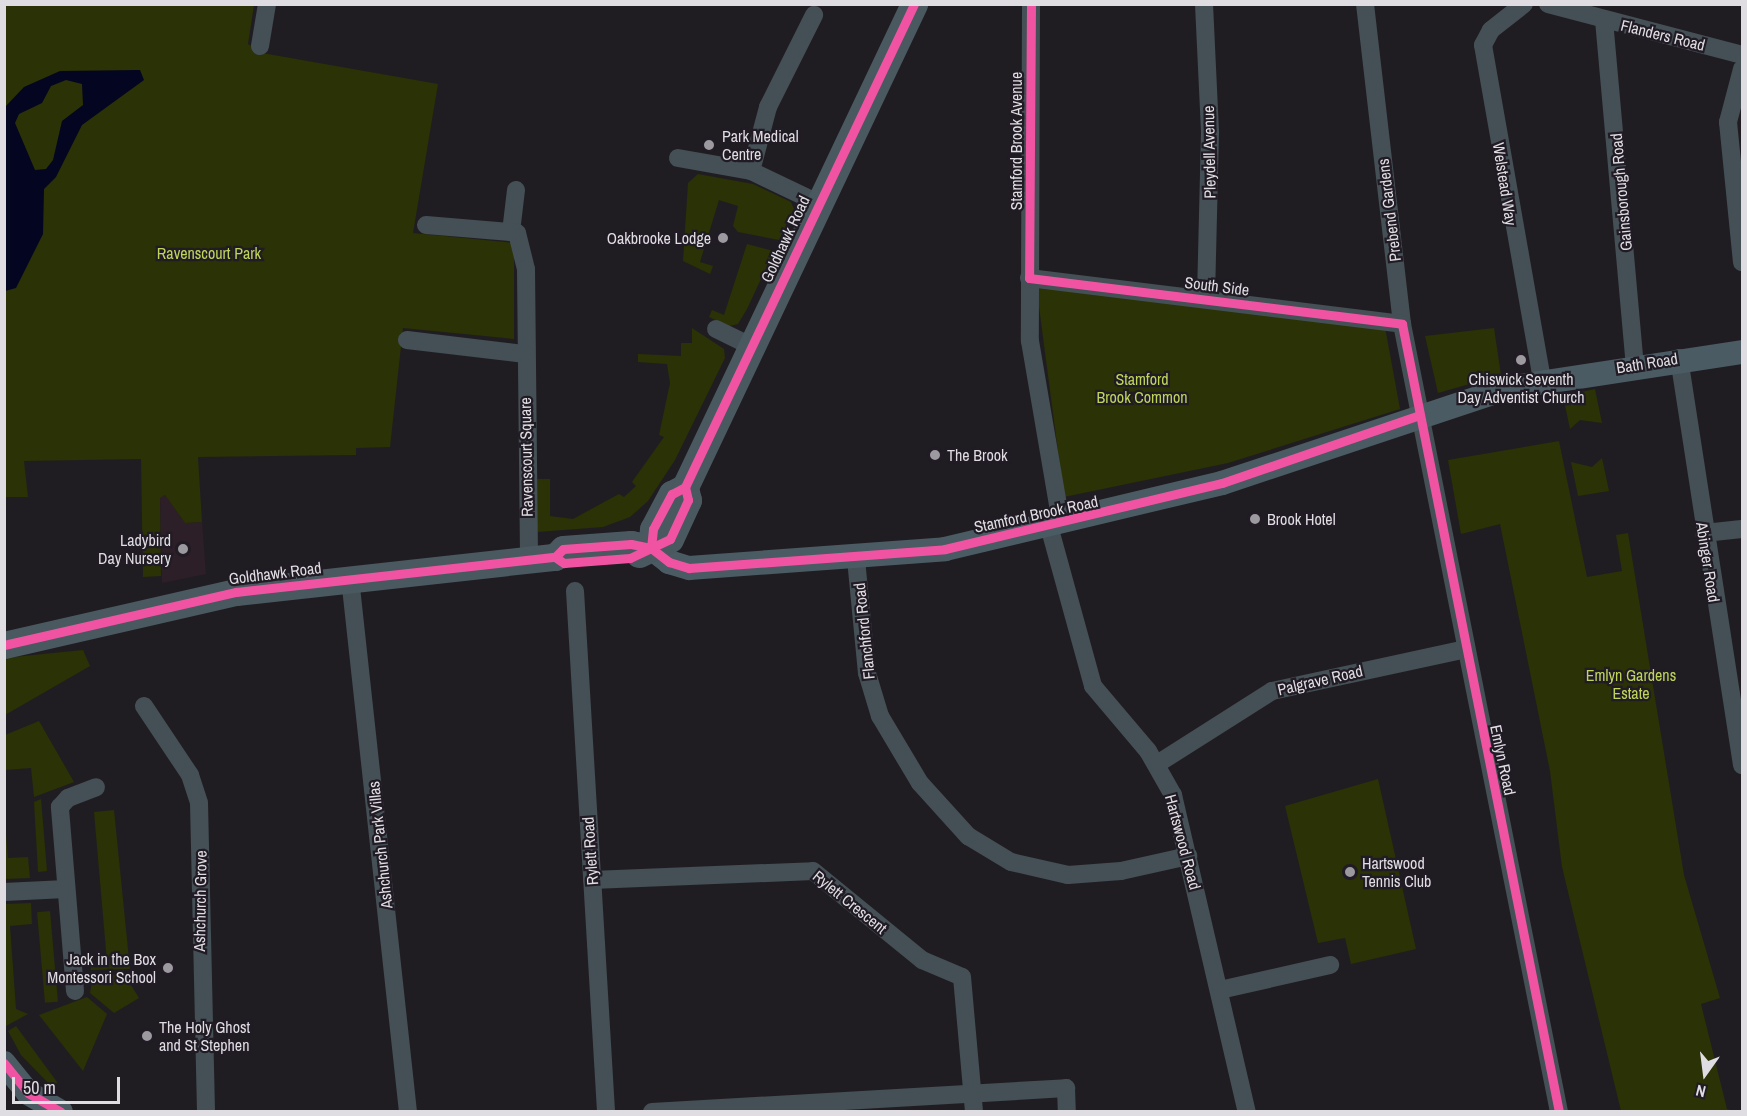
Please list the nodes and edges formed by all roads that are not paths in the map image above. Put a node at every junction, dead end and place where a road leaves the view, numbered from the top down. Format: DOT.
graph roads {
  1 [pos="267,4"];
  2 [pos="914,4"];
  3 [pos="1030,4"];
  4 [pos="1204,4"];
  5 [pos="1365,4"];
  6 [pos="1524,4"];
  7 [pos="1548,4"];
  8 [pos="814,15"];
  9 [pos="1604,20"];
  10 [pos="260,46"];
  11 [pos="1743,55"];
  12 [pos="1743,69"];
  13 [pos="678,158"];
  14 [pos="751,171"];
  15 [pos="516,190"];
  16 [pos="818,203"];
  17 [pos="426,225"];
  18 [pos="511,232"];
  19 [pos="1743,262"];
  20 [pos="1029,278"];
  21 [pos="1206,299"];
  22 [pos="1402,324"];
  23 [pos="716,328"];
  24 [pos="407,340"];
  25 [pos="751,346"];
  26 [pos="1743,352"];
  27 [pos="525,354"];
  28 [pos="1679,358"];
  29 [pos="1635,365"];
  30 [pos="1547,380"];
  31 [pos="1420,415"];
  32 [pos="1055,525"];
  33 [pos="1743,529"];
  34 [pos="1704,533"];
  35 [pos="651,548"];
  36 [pos="542,558"];
  37 [pos="856,559"];
  38 [pos="350,578"];
  39 [pos="575,591"];
  40 [pos="6,642"];
  41 [pos="1466,649"];
  42 [pos="144,706"];
  43 [pos="1740,740"];
  44 [pos="1157,764"];
  45 [pos="1743,765"];
  46 [pos="96,787"];
  47 [pos="1188,856"];
  48 [pos="592,880"];
  49 [pos="66,889"];
  50 [pos="4,892"];
  51 [pos="1330,965"];
  52 [pos="1220,990"];
  53 [pos="75,992"];
  54 [pos="4,1063"];
  55 [pos="973,1103"];
  56 [pos="61,1112"];
  57 [pos="206,1112"];
  58 [pos="408,1112"];
  59 [pos="606,1112"];
  60 [pos="652,1112"];
  61 [pos="1067,1112"];
  62 [pos="1247,1112"];
  63 [pos="1559,1112"];
  1 -- 10 [label="street"];
  2 -- 16 [label="main road, Goldhawk Road"];
  3 -- 20 [label="street, Stamford Brook Avenue"];
  4 -- 21 [label="street, Pleydell Avenue"];
  5 -- 22 [label="street, Prebend Gardens"];
  6 -- 30 [label="street, Welstead Way"];
  7 -- 9 [label="street, Flanders Road"];
  8 -- 14 [label="street"];
  9 -- 11 [label="street, Flanders Road"];
  9 -- 29 [label="street, Gainsborough Road"];
  12 -- 19 [label="street"];
  13 -- 14 [label="street"];
  14 -- 16 [label="street"];
  15 -- 18 [label="street"];
  16 -- 25 [label="main road, Goldhawk Road"];
  17 -- 18 [label="street"];
  18 -- 27 [label="street, Ravenscourt Square"];
  20 -- 21 [label="street, South Side"];
  20 -- 32 [label="street, Stamford Brook Avenue"];
  21 -- 22 [label="street, South Side"];
  22 -- 31 [label="street, Prebend Gardens"];
  23 -- 25 [label="street"];
  24 -- 27 [label="street"];
  25 -- 35 [label="main road, Goldhawk Road"];
  26 -- 28 [label="main road, Bath Road"];
  27 -- 36 [label="street, Ravenscourt Square"];
  28 -- 29 [label="main road, Bath Road"];
  28 -- 34 [label="street, Abinger Road"];
  29 -- 30 [label="main road, Bath Road"];
  30 -- 31 [label="main road, Stamford Brook Road"];
  31 -- 32 [label="main road, Stamford Brook Road"];
  31 -- 41 [label="street, Emlyn Road"];
  32 -- 37 [label="main road, Stamford Brook Road"];
  32 -- 44 [label="street, Hartswood Road"];
  33 -- 34 [label="street"];
  34 -- 43 [label="street, Abinger Road"];
  35 -- 36 [label="main road, Goldhawk Road"];
  35 -- 37 [label="main road, Stamford Brook Road"];
  36 -- 38 [label="main road, Goldhawk Road"];
  37 -- 47 [label="street, Flanchford Road"];
  38 -- 40 [label="main road, Goldhawk Road"];
  38 -- 58 [label="street, Ashchurch Park Villas"];
  39 -- 48 [label="street, Rylett Road"];
  41 -- 44 [label="street, Palgrave Road"];
  41 -- 63 [label="street, Emlyn Road"];
  42 -- 57 [label="street, Ashchurch Grove"];
  43 -- 45 [label="street, Abinger Road"];
  44 -- 47 [label="street, Hartswood Road"];
  46 -- 49 [label="street"];
  47 -- 52 [label="street, Hartswood Road"];
  48 -- 55 [label="street, Rylett Crescent"];
  48 -- 59 [label="street, Rylett Road"];
  49 -- 50 [label="street"];
  49 -- 53 [label="street"];
  51 -- 52 [label="street"];
  52 -- 62 [label="street, Hartswood Road"];
  54 -- 56 [label="main road"];
  55 -- 60 [label="street"];
  55 -- 61 [label="street"];
}
